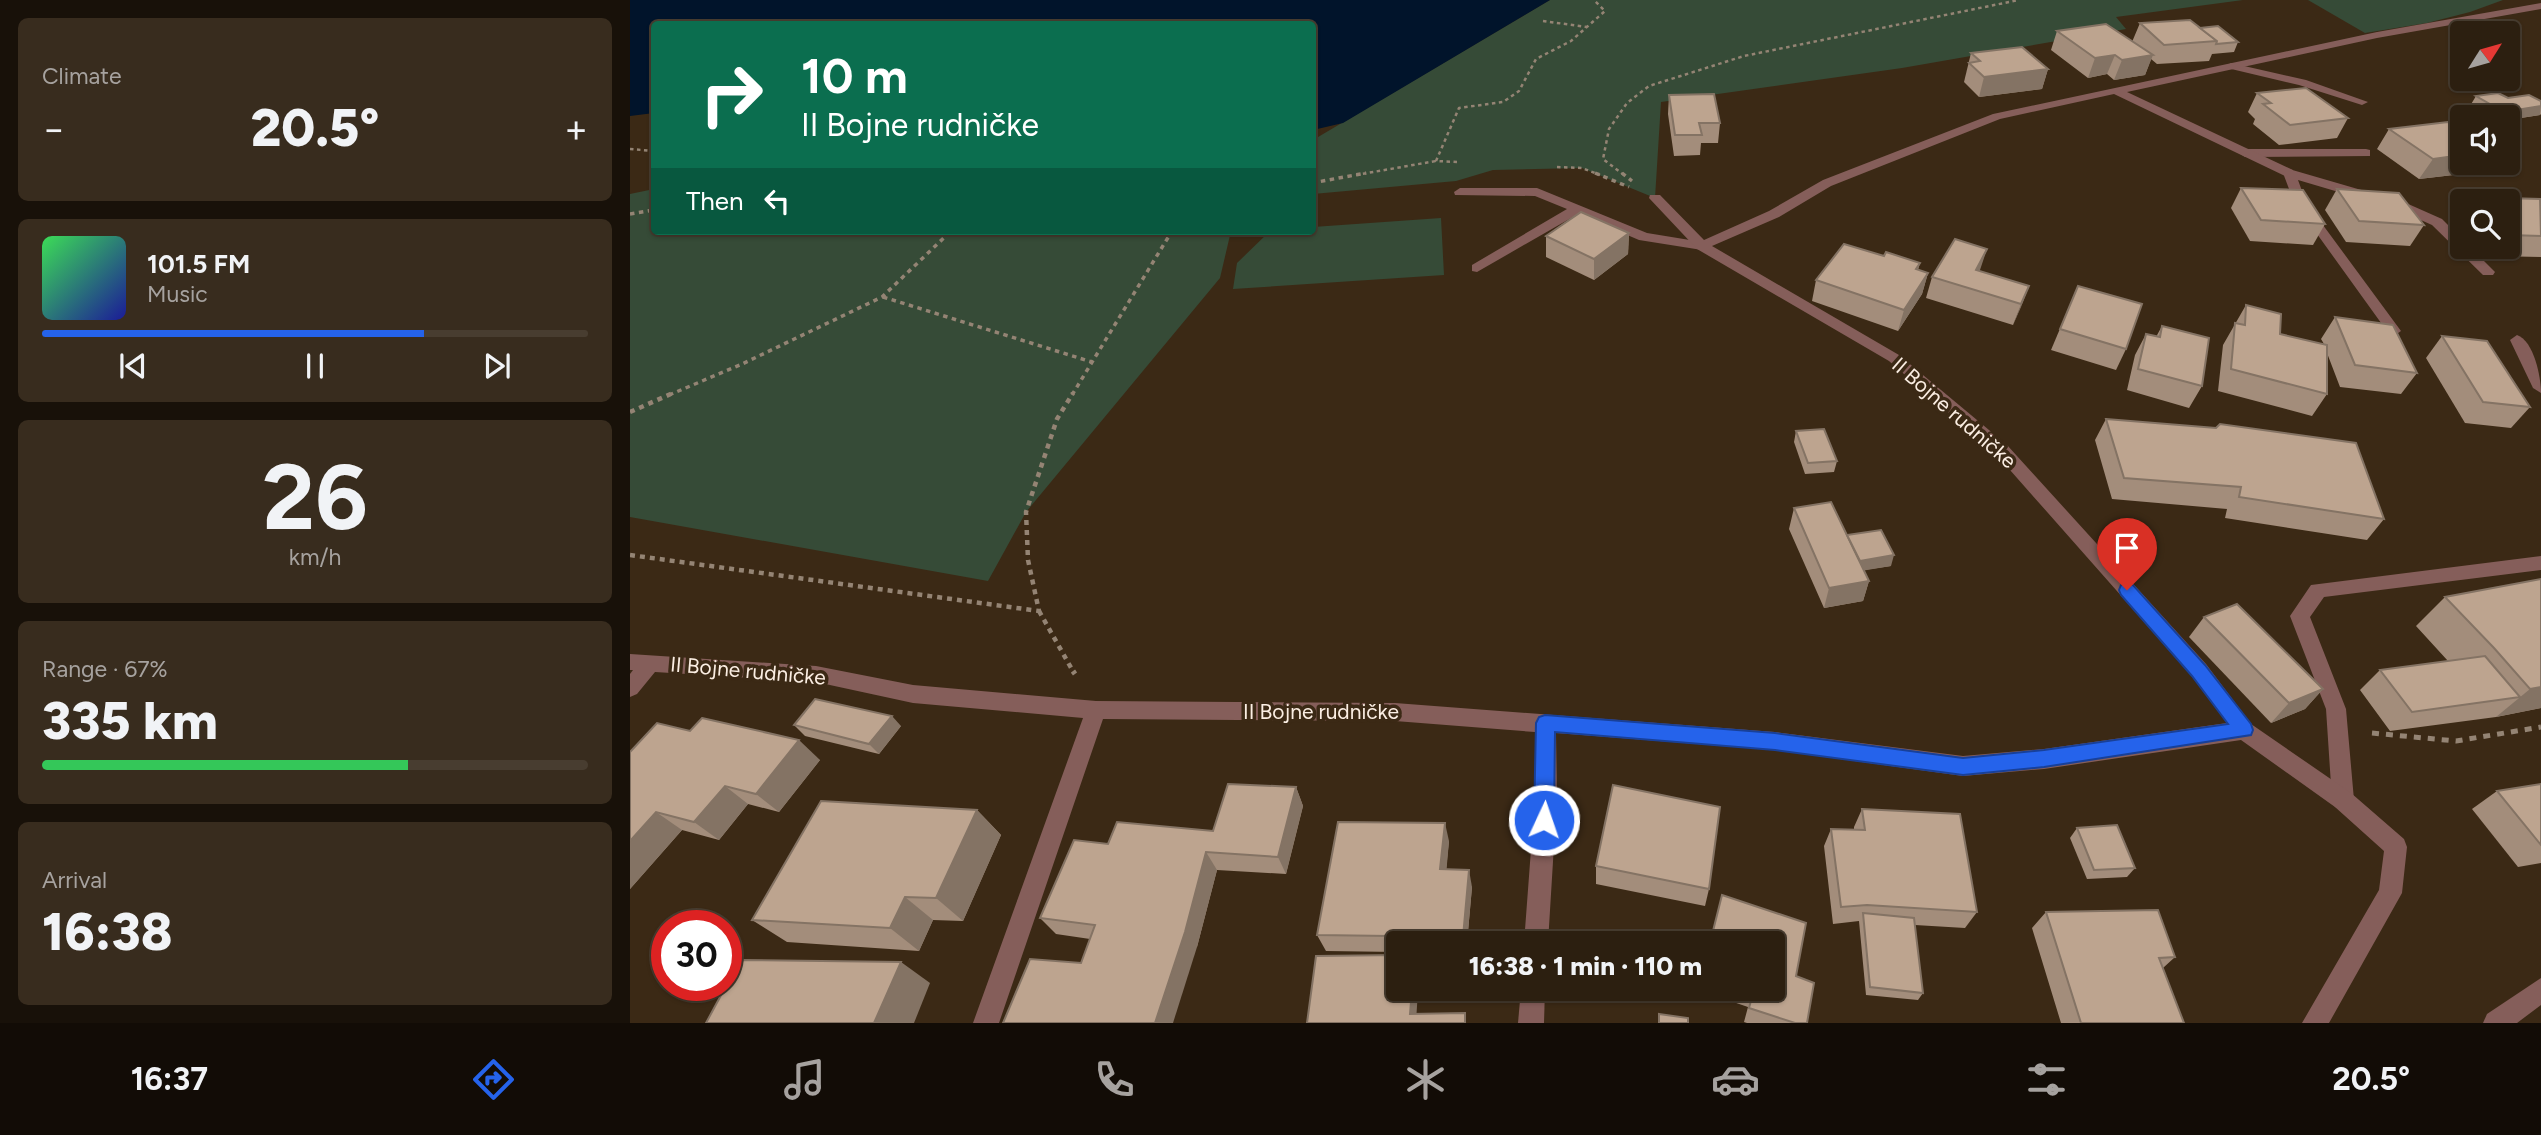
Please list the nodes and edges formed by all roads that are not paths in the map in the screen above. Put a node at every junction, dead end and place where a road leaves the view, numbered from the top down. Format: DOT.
graph roads {
  1 [pos="2541,6"];
  2 [pos="2231,66"];
  3 [pos="2113,90"];
  4 [pos="2362,102"];
  5 [pos="2245,153"];
  6 [pos="2366,153"];
  7 [pos="2289,173"];
  8 [pos="1460,192"];
  9 [pos="1655,198"];
  10 [pos="1577,209"];
  11 [pos="2450,234"];
  12 [pos="1702,246"];
  13 [pos="2476,259"];
  14 [pos="1478,268"];
  15 [pos="2488,272"];
  16 [pos="2394,331"];
  17 [pos="2517,340"];
  18 [pos="2541,388"];
  19 [pos="2541,563"];
  20 [pos="640,663"];
  21 [pos="630,688"];
  22 [pos="1096,710"];
  23 [pos="1545,723"];
  24 [pos="2244,730"];
  25 [pos="2343,800"];
  26 [pos="1537,931"];
  27 [pos="2541,990"];
  28 [pos="1532,1001"];
  29 [pos="986,1023"];
  30 [pos="1531,1023"];
  31 [pos="2315,1023"];
  32 [pos="2496,1023"];
  1 -- 2 [label="street"];
  2 -- 3 [label="street"];
  2 -- 4 [label="street"];
  3 -- 5 [label="street"];
  3 -- 12 [label="street"];
  5 -- 6 [label="street"];
  5 -- 7 [label="street"];
  7 -- 11 [label="street"];
  7 -- 16 [label="street"];
  8 -- 10 [label="street"];
  9 -- 12 [label="street, II Bojne rudničke"];
  10 -- 12 [label="street"];
  10 -- 14 [label="street"];
  12 -- 24 [label="street, II Bojne rudničke"];
  13 -- 15 [label="street"];
  17 -- 18 [label="street"];
  19 -- 25 [label="street"];
  20 -- 21 [label="street, II Bojne rudničke"];
  20 -- 22 [label="street, II Bojne rudničke"];
  22 -- 23 [label="street, II Bojne rudničke"];
  22 -- 29 [label="street"];
  23 -- 24 [label="street, II Bojne rudničke"];
  23 -- 26 [label="street"];
  24 -- 25 [label="street, II Bojne rudničke"];
  25 -- 31 [label="street, II Bojne rudničke"];
  27 -- 32 [label="street"];
  28 -- 30 [label="street"];
}
